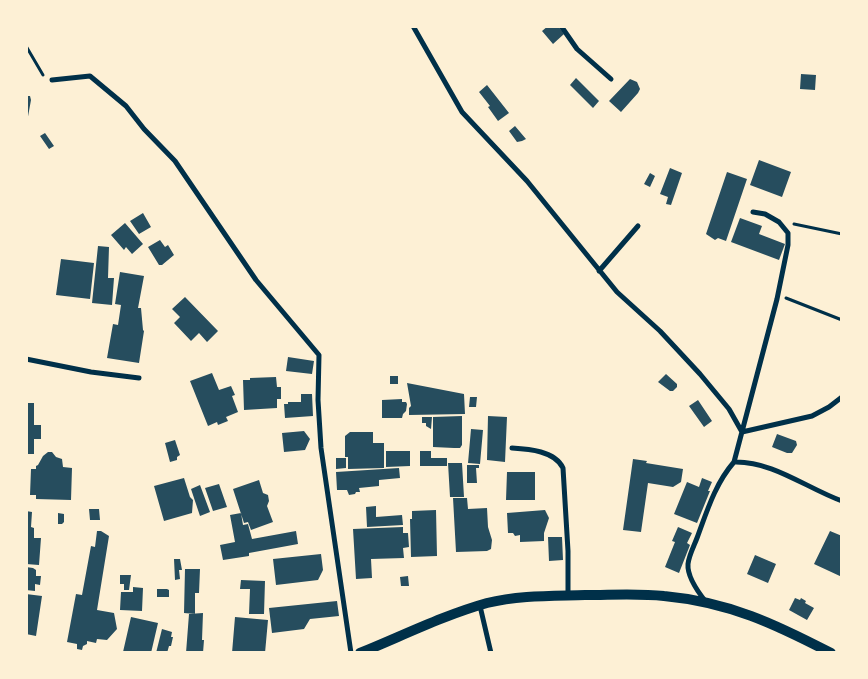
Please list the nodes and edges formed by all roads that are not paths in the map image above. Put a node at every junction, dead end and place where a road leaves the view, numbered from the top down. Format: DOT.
graph roads {
  1 [pos="413,26"];
  2 [pos="561,26"];
  3 [pos="611,79"];
  4 [pos="52,80"];
  5 [pos="753,212"];
  6 [pos="638,226"];
  7 [pos="599,271"];
  8 [pos="26,359"];
  9 [pos="139,378"];
  10 [pos="842,397"];
  11 [pos="742,432"];
  12 [pos="512,448"];
  13 [pos="734,462"];
  14 [pos="842,501"];
  15 [pos="568,596"];
  16 [pos="706,602"];
  17 [pos="480,606"];
  18 [pos="351,653"];
  19 [pos="360,653"];
  20 [pos="491,653"];
  21 [pos="831,653"];
  1 -- 7 [label="street"];
  2 -- 3 [label="street"];
  4 -- 18 [label="street"];
  5 -- 11 [label="street"];
  6 -- 7 [label="street"];
  7 -- 11 [label="street"];
  8 -- 9 [label="street"];
  10 -- 11 [label="street"];
  11 -- 13 [label="street"];
  12 -- 15 [label="street"];
  13 -- 14 [label="street"];
  13 -- 16 [label="street"];
  15 -- 16 [label="main road"];
  15 -- 17 [label="main road"];
  16 -- 21 [label="main road"];
  17 -- 19 [label="main road"];
  17 -- 20 [label="street"];
}
